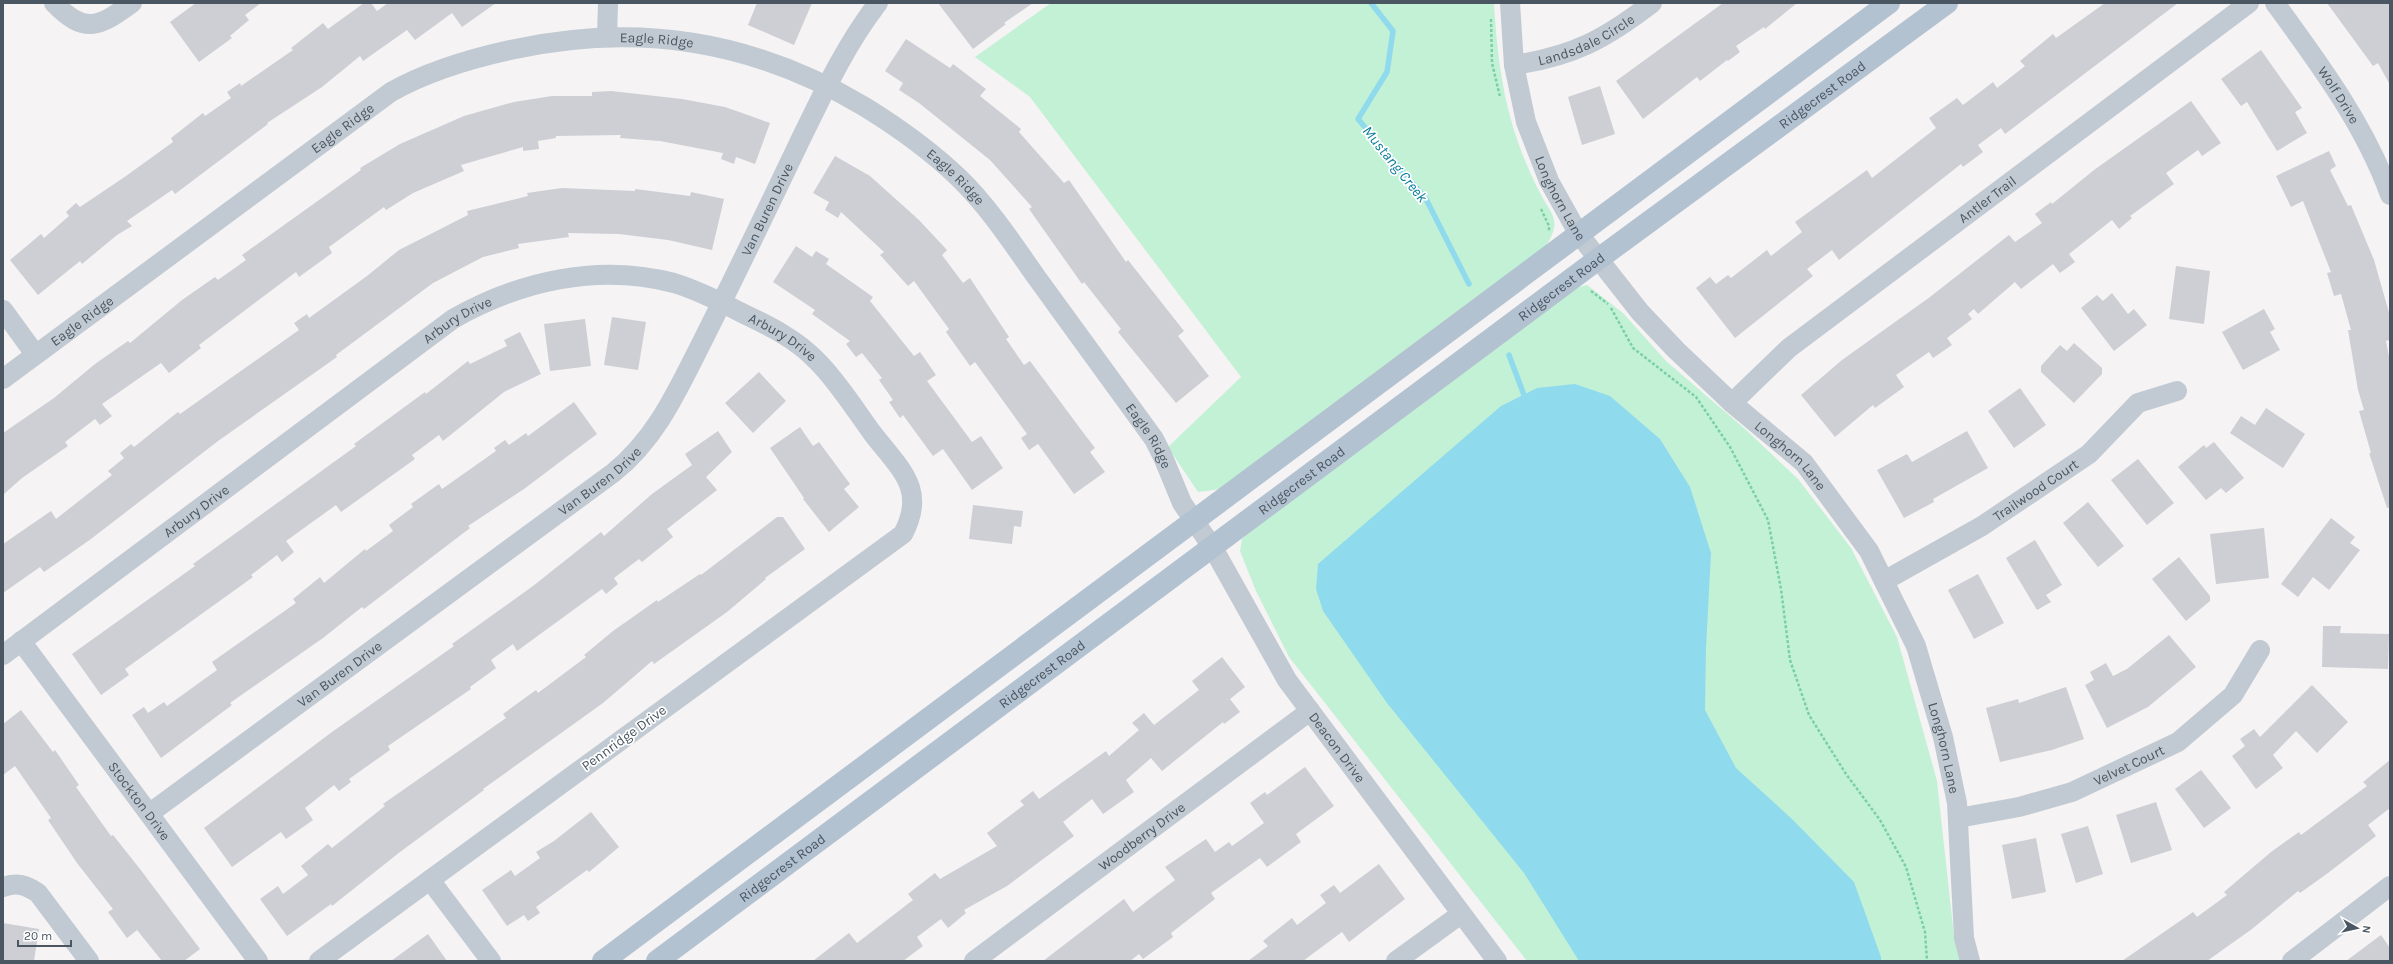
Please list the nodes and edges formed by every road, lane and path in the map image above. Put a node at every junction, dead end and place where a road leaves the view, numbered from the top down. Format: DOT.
graph roads {
  1 [pos="54,3"];
  2 [pos="132,3"];
  3 [pos="608,3"];
  4 [pos="878,3"];
  5 [pos="1510,3"];
  6 [pos="1652,3"];
  7 [pos="1889,3"];
  8 [pos="1947,3"];
  9 [pos="2249,3"];
  10 [pos="2275,3"];
  11 [pos="607,37"];
  12 [pos="1514,65"];
  13 [pos="828,85"];
  14 [pos="2390,195"];
  15 [pos="1578,233"];
  16 [pos="1597,260"];
  17 [pos="1591,291"];
  18 [pos="722,303"];
  19 [pos="3,310"];
  20 [pos="35,354"];
  21 [pos="3,379"];
  22 [pos="2177,391"];
  23 [pos="1732,404"];
  24 [pos="914,504"];
  25 [pos="1194,522"];
  26 [pos="1213,548"];
  27 [pos="1884,581"];
  28 [pos="21,640"];
  29 [pos="2260,650"];
  30 [pos="3,655"];
  31 [pos="1310,711"];
  32 [pos="150,813"];
  33 [pos="1958,818"];
  34 [pos="430,880"];
  35 [pos="2390,886"];
  36 [pos="3,887"];
  37 [pos="1461,914"];
  38 [pos="89,961"];
  39 [pos="258,961"];
  40 [pos="319,961"];
  41 [pos="490,961"];
  42 [pos="603,961"];
  43 [pos="657,961"];
  44 [pos="974,961"];
  45 [pos="1396,961"];
  46 [pos="1497,961"];
  47 [pos="1927,961"];
  48 [pos="1970,961"];
  49 [pos="2292,961"];
  1 -- 2 [label="street"];
  3 -- 11 [label="street"];
  4 -- 13 [label="street, Van Buren Drive"];
  5 -- 12 [label="street, Longhorn Lane"];
  6 -- 12 [label="street, Landsdale Circle"];
  7 -- 15 [label="main road"];
  8 -- 16 [label="main road, Ridgecrest Road"];
  9 -- 23 [label="street, Antler Trail"];
  10 -- 14 [label="street, Wolf Drive"];
  11 -- 13 [label="street, Eagle Ridge"];
  11 -- 20 [label="street, Eagle Ridge"];
  12 -- 15 [label="street, Longhorn Lane"];
  13 -- 18 [label="street, Van Buren Drive"];
  13 -- 25 [label="street, Eagle Ridge"];
  15 -- 16 [label="street, Longhorn Lane"];
  15 -- 25 [label="main road"];
  16 -- 23 [label="street, Longhorn Lane"];
  16 -- 26 [label="main road, Ridgecrest Road"];
  17 -- 47 [label="path"];
  18 -- 24 [label="street, Arbury Drive"];
  18 -- 28 [label="street, Arbury Drive"];
  18 -- 32 [label="street, Van Buren Drive"];
  19 -- 20 [label="street"];
  20 -- 21 [label="street, Eagle Ridge"];
  22 -- 27 [label="street, Trailwood Court"];
  23 -- 27 [label="street, Longhorn Lane"];
  24 -- 34 [label="street, Pennridge Drive"];
  25 -- 26 [label="street, Deacon Drive"];
  25 -- 42 [label="main road"];
  26 -- 31 [label="street, Deacon Drive"];
  26 -- 43 [label="main road, Ridgecrest Road"];
  27 -- 33 [label="street, Longhorn Lane"];
  28 -- 30 [label="street, Arbury Drive"];
  28 -- 32 [label="street, Stockton Drive"];
  29 -- 33 [label="street, Velvet Court"];
  31 -- 37 [label="street, Deacon Drive"];
  31 -- 44 [label="street, Woodberry Drive"];
  32 -- 39 [label="street, Stockton Drive"];
  33 -- 48 [label="street, Longhorn Lane"];
  34 -- 40 [label="street, Pennridge Drive"];
  34 -- 41 [label="street"];
  35 -- 49 [label="street"];
  36 -- 38 [label="street"];
  37 -- 45 [label="street"];
  37 -- 46 [label="street, Deacon Drive"];
}
